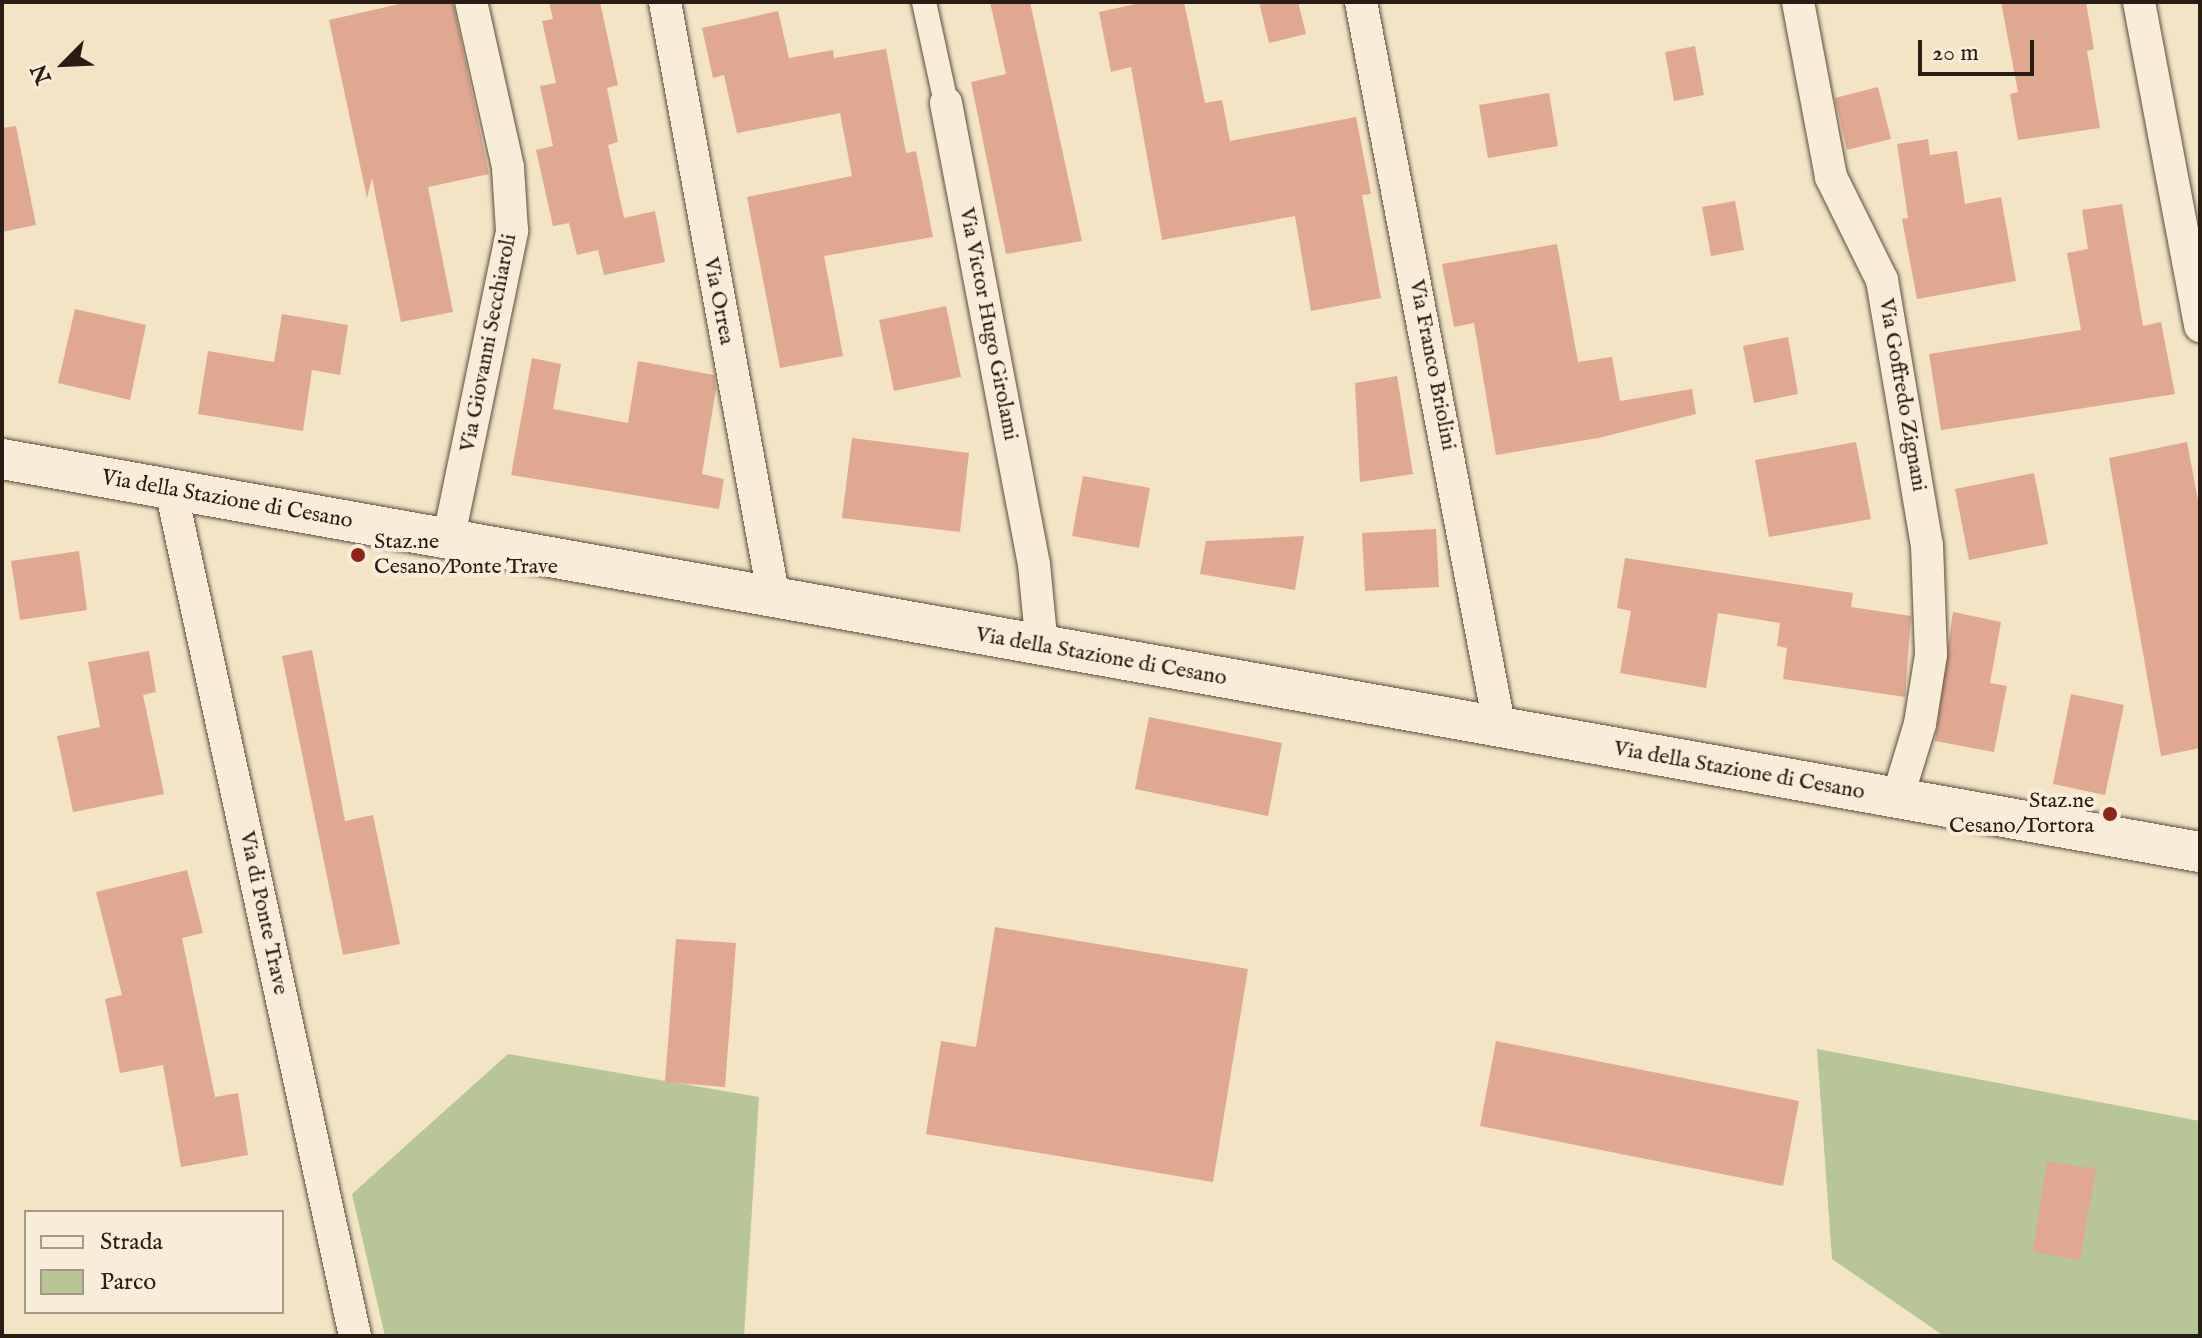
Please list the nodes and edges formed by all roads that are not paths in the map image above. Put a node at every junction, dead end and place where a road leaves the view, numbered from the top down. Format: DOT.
graph roads {
  1 [pos="471,2"];
  2 [pos="665,2"];
  3 [pos="924,2"];
  4 [pos="1361,2"];
  5 [pos="1798,2"];
  6 [pos="2139,2"];
  7 [pos="946,103"];
  8 [pos="2200,326"];
  9 [pos="2,459"];
  10 [pos="171,490"];
  11 [pos="448,541"];
  12 [pos="774,599"];
  13 [pos="1042,647"];
  14 [pos="1500,729"];
  15 [pos="1897,799"];
  16 [pos="2200,852"];
  17 [pos="355,1336"];
  1 -- 11 [label="street, Via Giovanni Secchiaroli"];
  2 -- 12 [label="street, Via Orrea"];
  3 -- 7 [label="street, Via Victor Hugo Girolami"];
  4 -- 14 [label="street, Via Franco Briolini"];
  5 -- 15 [label="street, Via Goffredo Zignani"];
  6 -- 8 [label="street"];
  7 -- 13 [label="street, Via Victor Hugo Girolami"];
  9 -- 10 [label="street, Via della Stazione di Cesano"];
  10 -- 11 [label="street, Via della Stazione di Cesano"];
  10 -- 17 [label="street, Via di Ponte Trave"];
  11 -- 12 [label="street, Via della Stazione di Cesano"];
  12 -- 13 [label="street, Via della Stazione di Cesano"];
  13 -- 14 [label="street, Via della Stazione di Cesano"];
  14 -- 15 [label="street, Via della Stazione di Cesano"];
  15 -- 16 [label="street, Via della Stazione di Cesano"];
}
